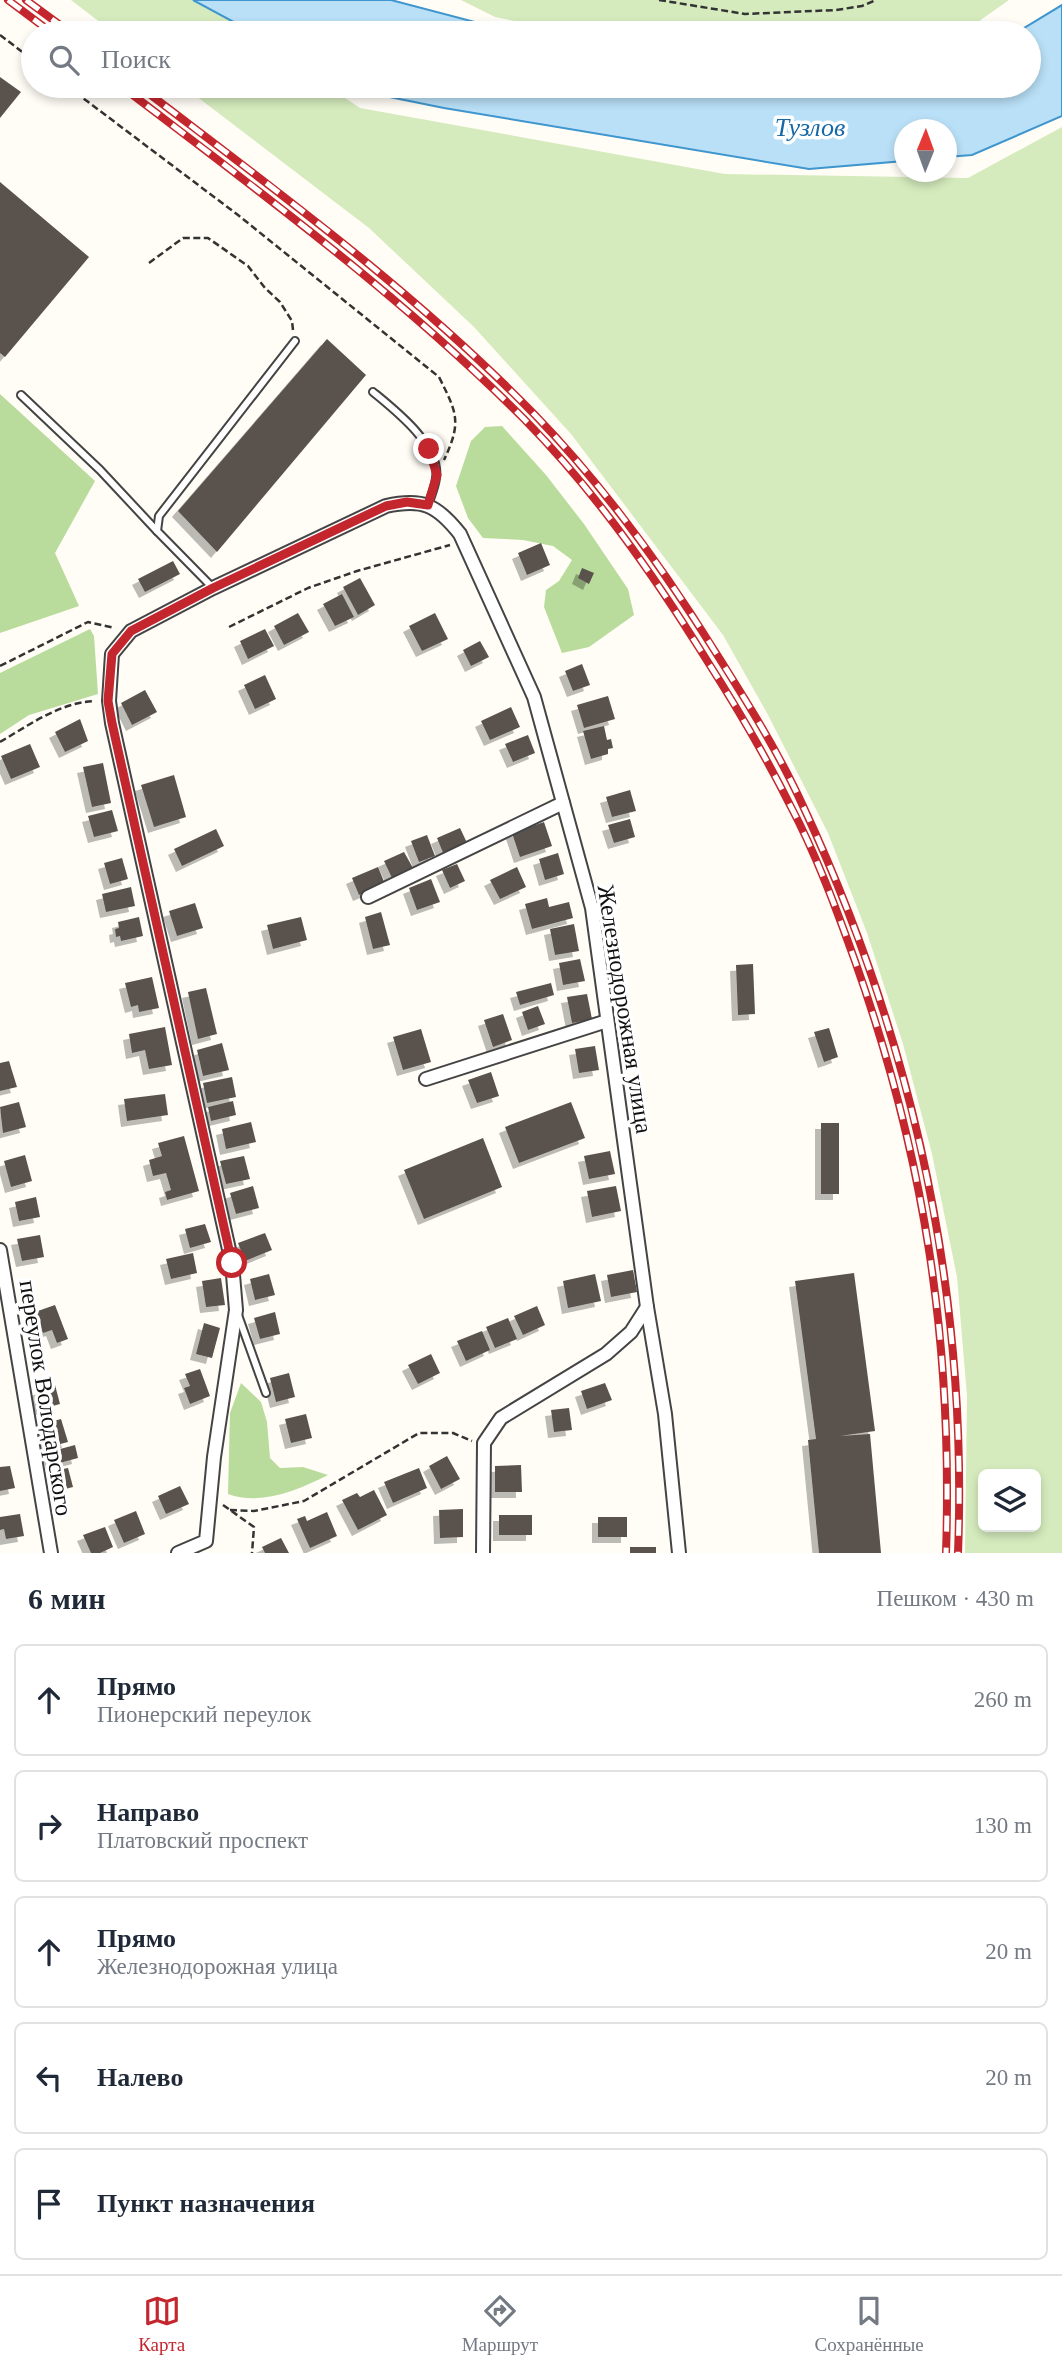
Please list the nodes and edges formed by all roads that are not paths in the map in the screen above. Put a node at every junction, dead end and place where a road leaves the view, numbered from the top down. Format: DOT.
graph roads {
  1 [pos="295,341"];
  2 [pos="373,391"];
  3 [pos="22,395"];
  4 [pos="428,505"];
  5 [pos="157,531"];
  6 [pos="213,588"];
  7 [pos="563,803"];
  8 [pos="368,897"];
  9 [pos="607,1021"];
  10 [pos="426,1079"];
  11 [pos="0,1250"];
  12 [pos="647,1307"];
  13 [pos="236,1310"];
  14 [pos="266,1393"];
  15 [pos="51,1553"];
  16 [pos="178,1553"];
  17 [pos="484,1553"];
  18 [pos="679,1553"];
  1 -- 5 [label="lane"];
  2 -- 4 [label="lane"];
  3 -- 5 [label="lane"];
  4 -- 6 [label="street"];
  4 -- 7 [label="street, Железнодорожная улица"];
  5 -- 6 [label="lane"];
  6 -- 13 [label="street"];
  7 -- 8 [label="street"];
  7 -- 9 [label="street, Железнодорожная улица"];
  9 -- 10 [label="street"];
  9 -- 12 [label="street, Железнодорожная улица"];
  11 -- 15 [label="street, переулок Володарского"];
  12 -- 17 [label="street"];
  12 -- 18 [label="street, Железнодорожная улица"];
  13 -- 14 [label="lane"];
  13 -- 16 [label="street"];
}
